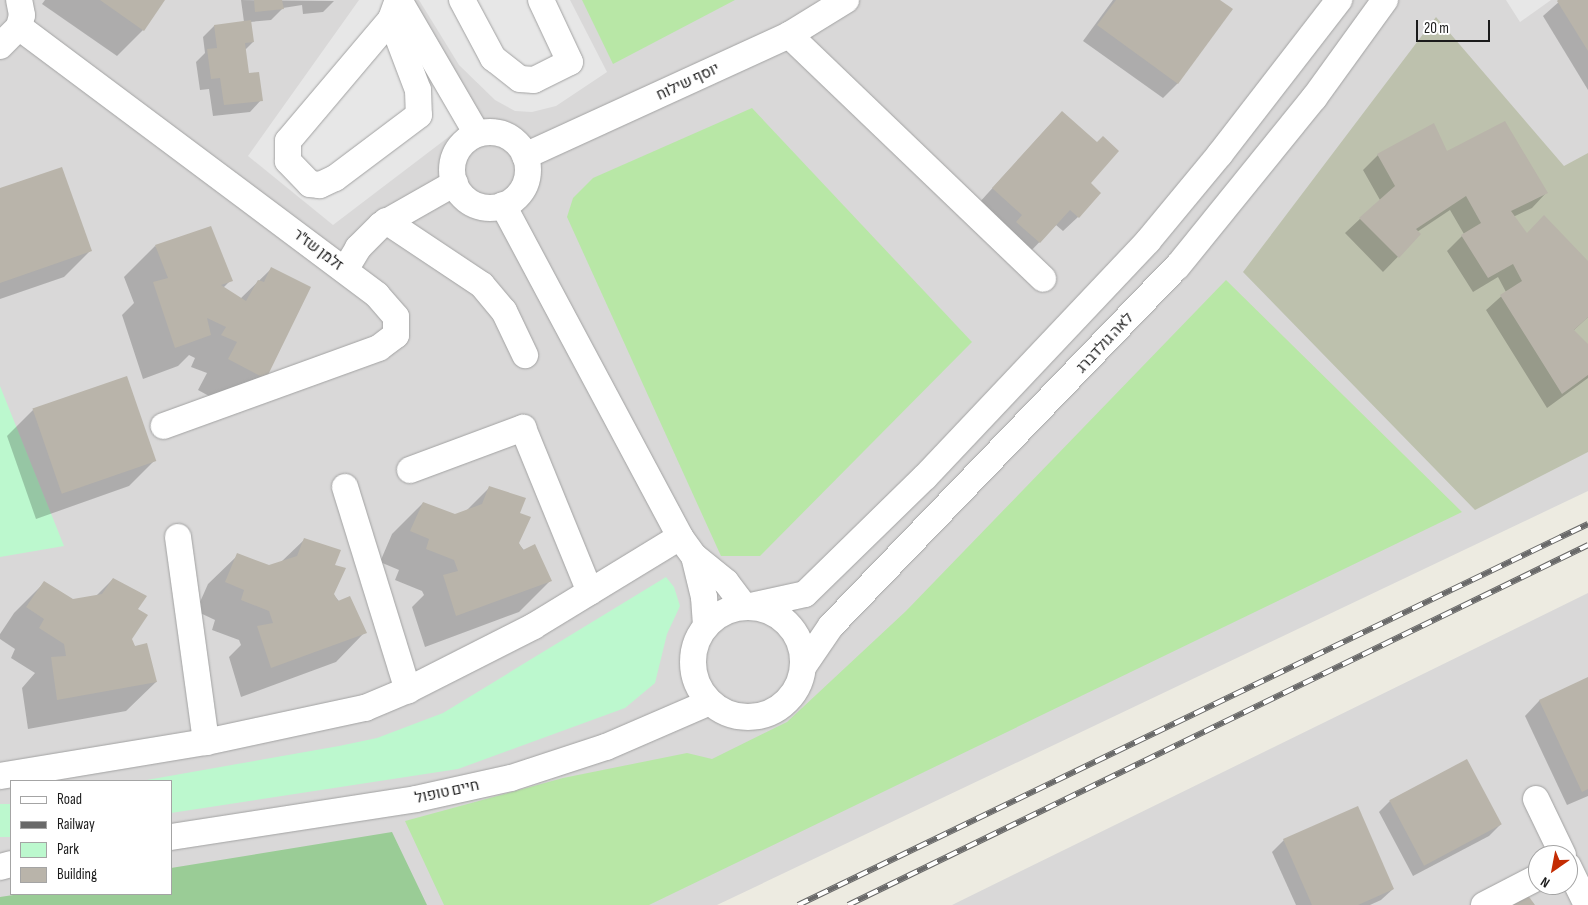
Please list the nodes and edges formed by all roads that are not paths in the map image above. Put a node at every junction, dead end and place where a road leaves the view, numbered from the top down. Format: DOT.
graph roads {
  1 [pos="19,0"];
  2 [pos="462,0"];
  3 [pos="541,0"];
  4 [pos="846,0"];
  5 [pos="1339,0"];
  6 [pos="1385,0"];
  7 [pos="396,6"];
  8 [pos="19,27"];
  9 [pos="789,35"];
  10 [pos="0,46"];
  11 [pos="477,134"];
  12 [pos="525,156"];
  13 [pos="455,183"];
  14 [pos="503,205"];
  15 [pos="386,222"];
  16 [pos="345,270"];
  17 [pos="1043,279"];
  18 [pos="525,355"];
  19 [pos="164,426"];
  20 [pos="410,470"];
  21 [pos="345,487"];
  22 [pos="178,537"];
  23 [pos="687,547"];
  24 [pos="590,592"];
  25 [pos="748,607"];
  26 [pos="706,625"];
  27 [pos="803,667"];
  28 [pos="408,690"];
  29 [pos="710,702"];
  30 [pos="206,742"];
  31 [pos="0,776"];
  32 [pos="1536,799"];
  33 [pos="172,837"];
  34 [pos="1558,845"];
  35 [pos="1528,882"];
  36 [pos="1578,887"];
  37 [pos="1484,905"];
  38 [pos="1587,905"];
  1 -- 8 [label="street"];
  2 -- 3 [label="street"];
  4 -- 9 [label="street, יוסף שילוח"];
  5 -- 25 [label="street"];
  6 -- 27 [label="street, לאה גולדברג"];
  7 -- 7 [label="street"];
  7 -- 11 [label="street"];
  8 -- 10 [label="street"];
  8 -- 16 [label="street, זלמן שז\"ר"];
  9 -- 12 [label="street, יוסף שילוח"];
  9 -- 17 [label="street"];
  11 -- 12 [label="street"];
  11 -- 13 [label="street"];
  12 -- 14 [label="street"];
  13 -- 14 [label="street"];
  13 -- 15 [label="street"];
  14 -- 23 [label="street"];
  15 -- 16 [label="street"];
  15 -- 18 [label="street"];
  16 -- 19 [label="street, זלמן שז\"ר"];
  20 -- 24 [label="street"];
  21 -- 28 [label="street"];
  22 -- 30 [label="street"];
  23 -- 24 [label="street"];
  23 -- 25 [label="street"];
  23 -- 26 [label="street"];
  24 -- 28 [label="street"];
  25 -- 26 [label="street"];
  25 -- 27 [label="street"];
  26 -- 29 [label="street"];
  27 -- 29 [label="street"];
  28 -- 30 [label="street"];
  29 -- 33 [label="street, חיים טופול"];
  30 -- 31 [label="street"];
  32 -- 34 [label="street"];
  35 -- 37 [label="street"];
  36 -- 38 [label="street"];
}
